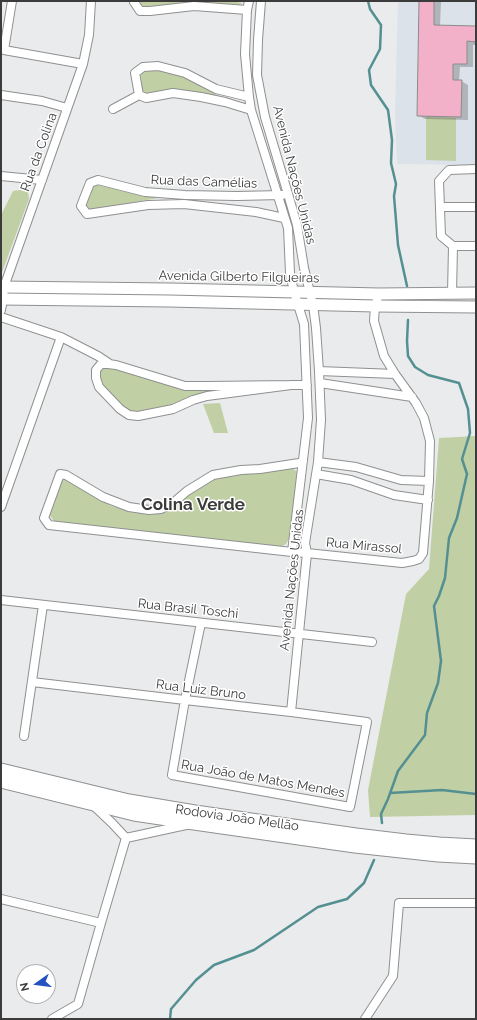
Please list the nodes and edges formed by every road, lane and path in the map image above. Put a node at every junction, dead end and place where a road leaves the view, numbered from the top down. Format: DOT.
graph roads {
  1 [pos="12,1"];
  2 [pos="91,1"];
  3 [pos="135,1"];
  4 [pos="250,1"];
  5 [pos="261,1"];
  6 [pos="247,10"];
  7 [pos="83,64"];
  8 [pos="1,95"];
  9 [pos="139,95"];
  10 [pos="249,97"];
  11 [pos="67,108"];
  12 [pos="112,109"];
  13 [pos="251,110"];
  14 [pos="476,169"];
  15 [pos="1,176"];
  16 [pos="42,180"];
  17 [pos="288,194"];
  18 [pos="277,195"];
  19 [pos="440,207"];
  20 [pos="476,207"];
  21 [pos="284,218"];
  22 [pos="453,246"];
  23 [pos="476,246"];
  24 [pos="2,287"];
  25 [pos="170,289"];
  26 [pos="294,292"];
  27 [pos="309,292"];
  28 [pos="476,293"];
  29 [pos="379,294"];
  30 [pos="452,294"];
  31 [pos="169,301"];
  32 [pos="2,303"];
  33 [pos="298,304"];
  34 [pos="313,305"];
  35 [pos="376,306"];
  36 [pos="476,307"];
  37 [pos="1,317"];
  38 [pos="61,337"];
  39 [pos="111,364"];
  40 [pos="319,371"];
  41 [pos="394,374"];
  42 [pos="320,383"];
  43 [pos="291,385"];
  44 [pos="307,385"];
  45 [pos="412,397"];
  46 [pos="304,461"];
  47 [pos="318,462"];
  48 [pos="316,474"];
  49 [pos="429,481"];
  50 [pos="428,500"];
  51 [pos="1,507"];
  52 [pos="292,552"];
  53 [pos="307,553"];
  54 [pos="1,600"];
  55 [pos="43,605"];
  56 [pos="201,623"];
  57 [pos="299,634"];
  58 [pos="372,642"];
  59 [pos="32,682"];
  60 [pos="185,700"];
  61 [pos="291,712"];
  62 [pos="24,736"];
  63 [pos="1,770"];
  64 [pos="1,782"];
  65 [pos="91,804"];
  66 [pos="350,807"];
  67 [pos="194,823"];
  68 [pos="126,838"];
  69 [pos="476,846"];
  70 [pos="476,857"];
  71 [pos="1,899"];
  72 [pos="476,903"];
  73 [pos="101,923"];
  74 [pos="52,1019"];
  75 [pos="365,1019"];
  1 -- 7 [label="street"];
  2 -- 7 [label="street, Rua da Colina"];
  3 -- 6 [label="street"];
  4 -- 6 [label="street, Avenida Nações Unidas"];
  5 -- 17 [label="street, Avenida Nações Unidas"];
  6 -- 10 [label="street, Avenida Nações Unidas"];
  7 -- 11 [label="street, Rua da Colina"];
  8 -- 11 [label="street"];
  9 -- 10 [label="street"];
  9 -- 12 [label="street"];
  9 -- 13 [label="street"];
  10 -- 13 [label="street, Avenida Nações Unidas"];
  11 -- 16 [label="street, Rua da Colina"];
  13 -- 18 [label="street, Avenida Nações Unidas"];
  14 -- 19 [label="street"];
  15 -- 16 [label="street"];
  16 -- 24 [label="street, Rua da Colina"];
  17 -- 18 [label="street, Rua das Camélias"];
  17 -- 27 [label="street, Avenida Nações Unidas"];
  18 -- 21 [label="street, Avenida Nações Unidas"];
  18 -- 21 [label="street, Rua das Camélias"];
  19 -- 20 [label="street"];
  19 -- 22 [label="street"];
  21 -- 26 [label="street, Avenida Nações Unidas"];
  22 -- 23 [label="street"];
  22 -- 30 [label="street"];
  24 -- 25 [label="main road, Avenida Gilberto Filgueiras"];
  24 -- 32 [label="street, Rua da Colina"];
  25 -- 26 [label="main road, Avenida Gilberto Filgueiras"];
  25 -- 31 [label="main road"];
  26 -- 27 [label="main road, Avenida Gilberto Filgueiras"];
  26 -- 33 [label="street, Avenida Nações Unidas"];
  27 -- 29 [label="main road, Avenida Gilberto Filgueiras"];
  27 -- 34 [label="street, Avenida Nações Unidas"];
  28 -- 30 [label="main road, Avenida Gilberto Filgueiras"];
  29 -- 30 [label="main road, Avenida Gilberto Filgueiras"];
  29 -- 35 [label="street"];
  31 -- 32 [label="main road, Avenida Gilberto Filgueiras"];
  31 -- 33 [label="main road, Avenida Gilberto Filgueiras"];
  33 -- 34 [label="main road, Avenida Gilberto Filgueiras"];
  33 -- 44 [label="street, Avenida Nações Unidas"];
  34 -- 35 [label="main road, Avenida Gilberto Filgueiras"];
  34 -- 40 [label="street, Avenida Nações Unidas"];
  35 -- 36 [label="main road, Avenida Gilberto Filgueiras"];
  35 -- 41 [label="street"];
  37 -- 38 [label="street"];
  38 -- 39 [label="street"];
  38 -- 51 [label="street"];
  39 -- 43 [label="street"];
  39 -- 43 [label="street"];
  40 -- 41 [label="street"];
  40 -- 42 [label="street, Avenida Nações Unidas"];
  41 -- 45 [label="street"];
  42 -- 45 [label="street"];
  42 -- 47 [label="street, Avenida Nações Unidas"];
  43 -- 44 [label="street"];
  44 -- 46 [label="street, Avenida Nações Unidas"];
  45 -- 49 [label="street"];
  46 -- 52 [label="street, Avenida Nações Unidas"];
  46 -- 52 [label="street, Rua Mirassol"];
  47 -- 48 [label="street, Avenida Nações Unidas"];
  47 -- 49 [label="street"];
  48 -- 50 [label="street"];
  48 -- 53 [label="street, Avenida Nações Unidas"];
  49 -- 50 [label="street"];
  50 -- 53 [label="street, Rua Mirassol"];
  52 -- 53 [label="street, Rua Mirassol"];
  53 -- 57 [label="street, Avenida Nações Unidas"];
  54 -- 55 [label="street, Rua Brasil Toschi"];
  55 -- 56 [label="street, Rua Brasil Toschi"];
  55 -- 59 [label="street"];
  56 -- 57 [label="street, Rua Brasil Toschi"];
  56 -- 60 [label="street"];
  57 -- 58 [label="street, Rua Brasil Toschi"];
  57 -- 61 [label="street, Avenida Nações Unidas"];
  59 -- 60 [label="street, Rua Luiz Bruno"];
  59 -- 62 [label="street"];
  60 -- 61 [label="street, Rua Luiz Bruno"];
  60 -- 66 [label="street, Rua João de Matos Mendes"];
  61 -- 66 [label="street, Rua Luiz Bruno"];
  63 -- 69 [label="highway, Rodovia João Mellão"];
  64 -- 65 [label="highway, Rodovia João Mellão"];
  65 -- 67 [label="highway, Rodovia João Mellão"];
  65 -- 68 [label="street"];
  67 -- 68 [label="street"];
  67 -- 70 [label="highway, Rodovia João Mellão"];
  68 -- 73 [label="street"];
  71 -- 73 [label="street"];
  72 -- 75 [label="street"];
  73 -- 74 [label="street"];
}
